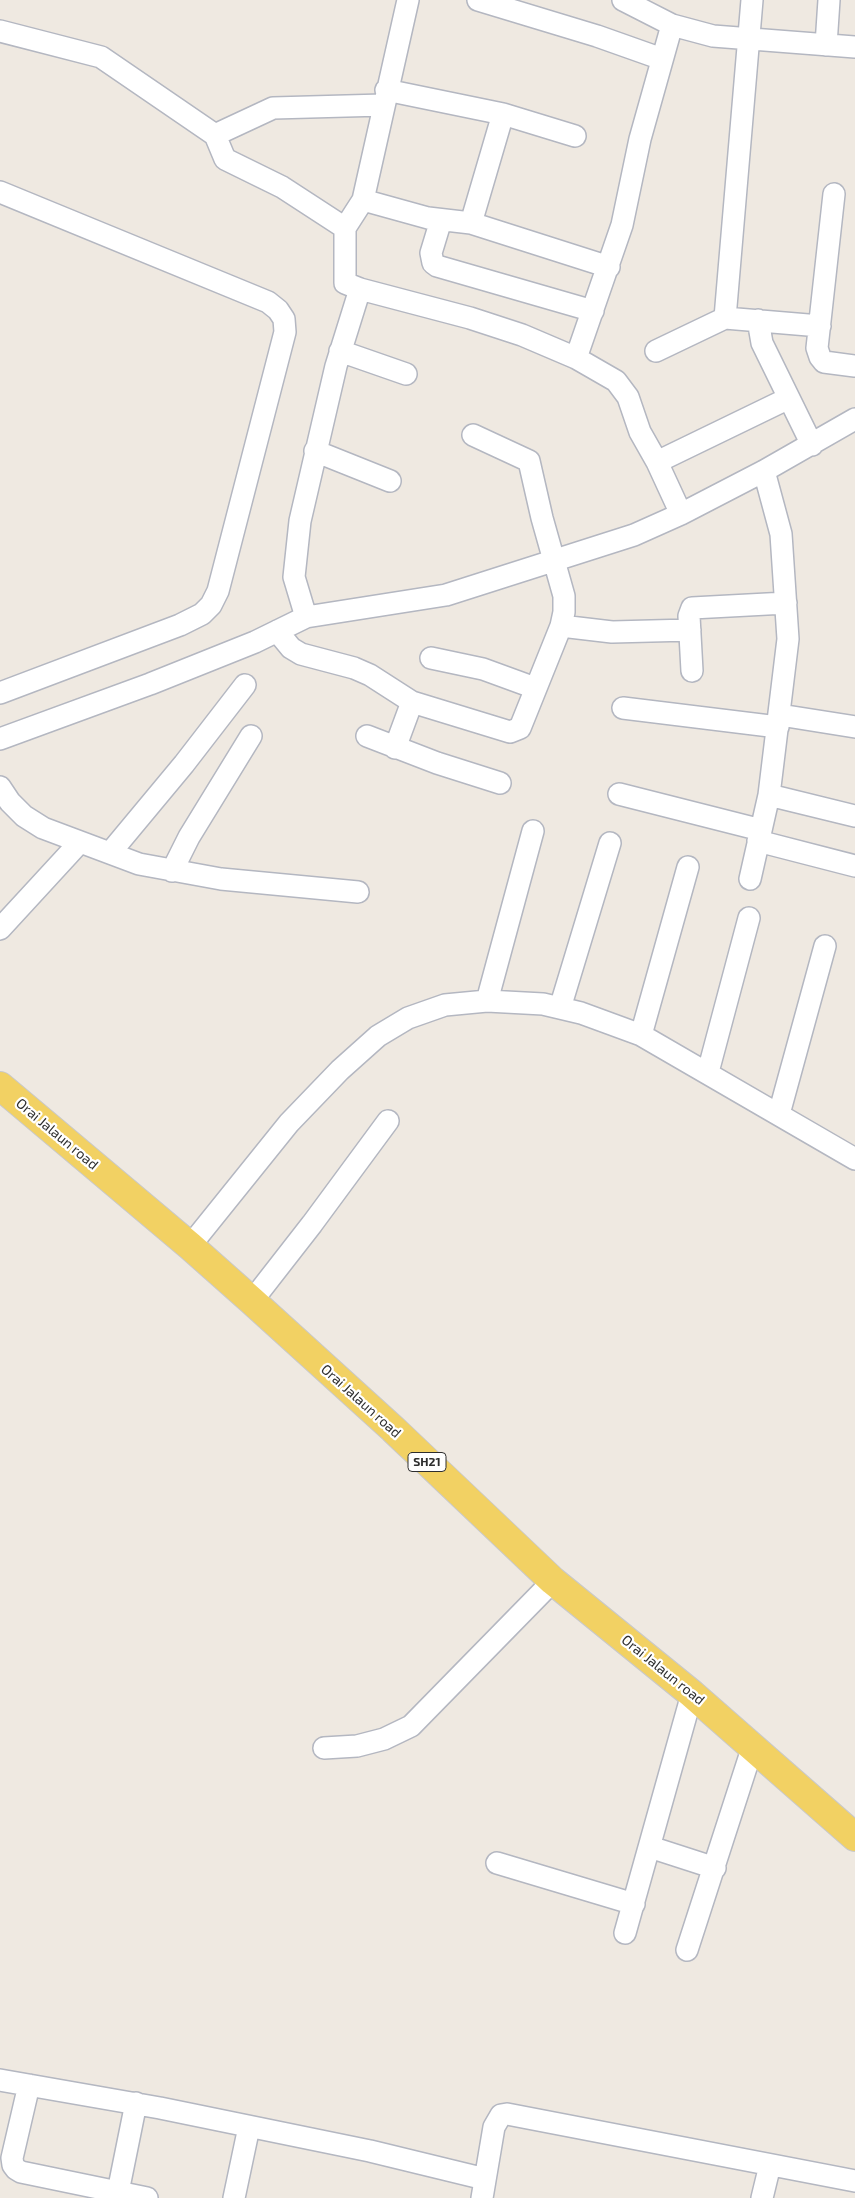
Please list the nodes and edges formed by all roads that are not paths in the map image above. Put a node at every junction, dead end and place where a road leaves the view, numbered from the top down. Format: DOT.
graph roads {
  1 [pos="408,0"];
  2 [pos="478,0"];
  3 [pos="622,0"];
  4 [pos="752,0"];
  5 [pos="829,0"];
  6 [pos="644,5"];
  7 [pos="672,25"];
  8 [pos="0,31"];
  9 [pos="749,39"];
  10 [pos="826,45"];
  11 [pos="855,47"];
  12 [pos="662,59"];
  13 [pos="385,98"];
  14 [pos="503,114"];
  15 [pos="215,135"];
  16 [pos="575,136"];
  17 [pos="0,192"];
  18 [pos="834,194"];
  19 [pos="363,200"];
  20 [pos="441,220"];
  21 [pos="470,223"];
  22 [pos="345,228"];
  23 [pos="609,267"];
  24 [pos="360,289"];
  25 [pos="593,311"];
  26 [pos="725,318"];
  27 [pos="758,320"];
  28 [pos="820,326"];
  29 [pos="340,351"];
  30 [pos="656,351"];
  31 [pos="576,358"];
  32 [pos="855,366"];
  33 [pos="406,374"];
  34 [pos="789,398"];
  35 [pos="853,425"];
  36 [pos="473,435"];
  37 [pos="812,445"];
  38 [pos="316,451"];
  39 [pos="657,462"];
  40 [pos="764,471"];
  41 [pos="390,481"];
  42 [pos="681,514"];
  43 [pos="555,562"];
  44 [pos="786,603"];
  45 [pos="306,617"];
  46 [pos="561,626"];
  47 [pos="690,630"];
  48 [pos="278,631"];
  49 [pos="431,658"];
  50 [pos="692,671"];
  51 [pos="245,685"];
  52 [pos="535,688"];
  53 [pos="0,693"];
  54 [pos="412,702"];
  55 [pos="624,708"];
  56 [pos="779,721"];
  57 [pos="855,726"];
  58 [pos="251,736"];
  59 [pos="367,736"];
  60 [pos="0,739"];
  61 [pos="395,748"];
  62 [pos="500,783"];
  63 [pos="0,787"];
  64 [pos="619,794"];
  65 [pos="769,795"];
  66 [pos="855,816"];
  67 [pos="533,831"];
  68 [pos="760,836"];
  69 [pos="80,842"];
  70 [pos="610,844"];
  71 [pos="110,853"];
  72 [pos="855,866"];
  73 [pos="688,868"];
  74 [pos="172,871"];
  75 [pos="750,879"];
  76 [pos="358,892"];
  77 [pos="749,918"];
  78 [pos="0,929"];
  79 [pos="825,946"];
  80 [pos="486,1001"];
  81 [pos="560,1008"];
  82 [pos="641,1035"];
  83 [pos="708,1072"];
  84 [pos="0,1086"];
  85 [pos="779,1114"];
  86 [pos="388,1121"];
  87 [pos="855,1159"];
  88 [pos="190,1246"];
  89 [pos="252,1301"];
  90 [pos="553,1581"];
  91 [pos="692,1694"];
  92 [pos="753,1746"];
  93 [pos="324,1748"];
  94 [pos="855,1837"];
  95 [pos="650,1847"];
  96 [pos="497,1863"];
  97 [pos="715,1868"];
  98 [pos="634,1904"];
  99 [pos="625,1933"];
  100 [pos="687,1950"];
  101 [pos="0,2080"];
  102 [pos="29,2085"];
  103 [pos="136,2103"];
  104 [pos="249,2127"];
  105 [pos="7,2148"];
  106 [pos="770,2165"];
  107 [pos="855,2181"];
  108 [pos="483,2189"];
  109 [pos="118,2192"];
  110 [pos="239,2197"];
  111 [pos="148,2198"];
  112 [pos="762,2198"];
  1 -- 13 [label="street"];
  2 -- 12 [label="street"];
  3 -- 6 [label="street"];
  4 -- 9 [label="street"];
  5 -- 10 [label="street"];
  6 -- 7 [label="street"];
  7 -- 9 [label="street"];
  7 -- 12 [label="street"];
  8 -- 15 [label="street"];
  9 -- 10 [label="street"];
  9 -- 26 [label="street"];
  10 -- 11 [label="street"];
  12 -- 23 [label="street"];
  13 -- 14 [label="street"];
  13 -- 15 [label="street"];
  13 -- 19 [label="street"];
  14 -- 16 [label="street"];
  14 -- 21 [label="street"];
  15 -- 22 [label="street"];
  17 -- 53 [label="street"];
  18 -- 28 [label="street"];
  19 -- 20 [label="street"];
  19 -- 22 [label="street"];
  20 -- 21 [label="street"];
  20 -- 25 [label="street"];
  21 -- 23 [label="street"];
  22 -- 24 [label="street"];
  23 -- 25 [label="street"];
  24 -- 29 [label="street"];
  24 -- 31 [label="street"];
  25 -- 31 [label="street"];
  26 -- 27 [label="street"];
  26 -- 30 [label="street"];
  27 -- 28 [label="street"];
  27 -- 34 [label="street"];
  28 -- 32 [label="street"];
  29 -- 33 [label="street"];
  29 -- 38 [label="street"];
  31 -- 39 [label="street"];
  34 -- 37 [label="street"];
  34 -- 39 [label="street"];
  35 -- 37 [label="street"];
  36 -- 43 [label="street"];
  37 -- 40 [label="street"];
  38 -- 41 [label="street"];
  38 -- 45 [label="street"];
  39 -- 42 [label="street"];
  40 -- 42 [label="street"];
  40 -- 44 [label="street"];
  42 -- 43 [label="street"];
  43 -- 45 [label="street"];
  43 -- 46 [label="street"];
  44 -- 47 [label="street"];
  44 -- 56 [label="street"];
  45 -- 48 [label="street"];
  46 -- 47 [label="street"];
  46 -- 52 [label="street"];
  47 -- 50 [label="street"];
  48 -- 54 [label="street"];
  48 -- 60 [label="street"];
  49 -- 52 [label="street"];
  51 -- 71 [label="street"];
  52 -- 54 [label="street"];
  54 -- 61 [label="street"];
  55 -- 56 [label="street"];
  56 -- 57 [label="street"];
  56 -- 65 [label="street"];
  58 -- 74 [label="street"];
  59 -- 61 [label="street"];
  61 -- 62 [label="street"];
  63 -- 69 [label="street"];
  64 -- 68 [label="street"];
  65 -- 66 [label="street"];
  65 -- 68 [label="street"];
  67 -- 80 [label="street"];
  68 -- 72 [label="street"];
  68 -- 75 [label="street"];
  69 -- 71 [label="street"];
  69 -- 78 [label="street"];
  70 -- 81 [label="street"];
  71 -- 74 [label="street"];
  73 -- 82 [label="street"];
  74 -- 76 [label="street"];
  77 -- 83 [label="street"];
  79 -- 85 [label="street"];
  80 -- 81 [label="street"];
  80 -- 88 [label="street"];
  81 -- 82 [label="street"];
  82 -- 83 [label="street"];
  83 -- 85 [label="street"];
  84 -- 88 [label="main road, Orai Jalaun road / SH21"];
  85 -- 87 [label="street"];
  86 -- 89 [label="street"];
  88 -- 89 [label="main road, Orai Jalaun road / SH21"];
  89 -- 90 [label="main road, Orai Jalaun road / SH21"];
  90 -- 91 [label="main road, Orai Jalaun road / SH21"];
  90 -- 93 [label="street"];
  91 -- 92 [label="main road, Orai Jalaun road / SH21"];
  91 -- 95 [label="street"];
  92 -- 94 [label="main road, Orai Jalaun road / SH21"];
  92 -- 97 [label="street"];
  95 -- 97 [label="street"];
  95 -- 98 [label="street"];
  96 -- 98 [label="street"];
  97 -- 100 [label="street"];
  98 -- 99 [label="street"];
  101 -- 102 [label="street"];
  102 -- 103 [label="street"];
  102 -- 105 [label="street"];
  103 -- 104 [label="street"];
  103 -- 109 [label="street"];
  104 -- 108 [label="street"];
  104 -- 110 [label="street"];
  105 -- 109 [label="street"];
  106 -- 107 [label="street"];
  106 -- 108 [label="street"];
  106 -- 112 [label="street"];
  109 -- 111 [label="street"];
}
